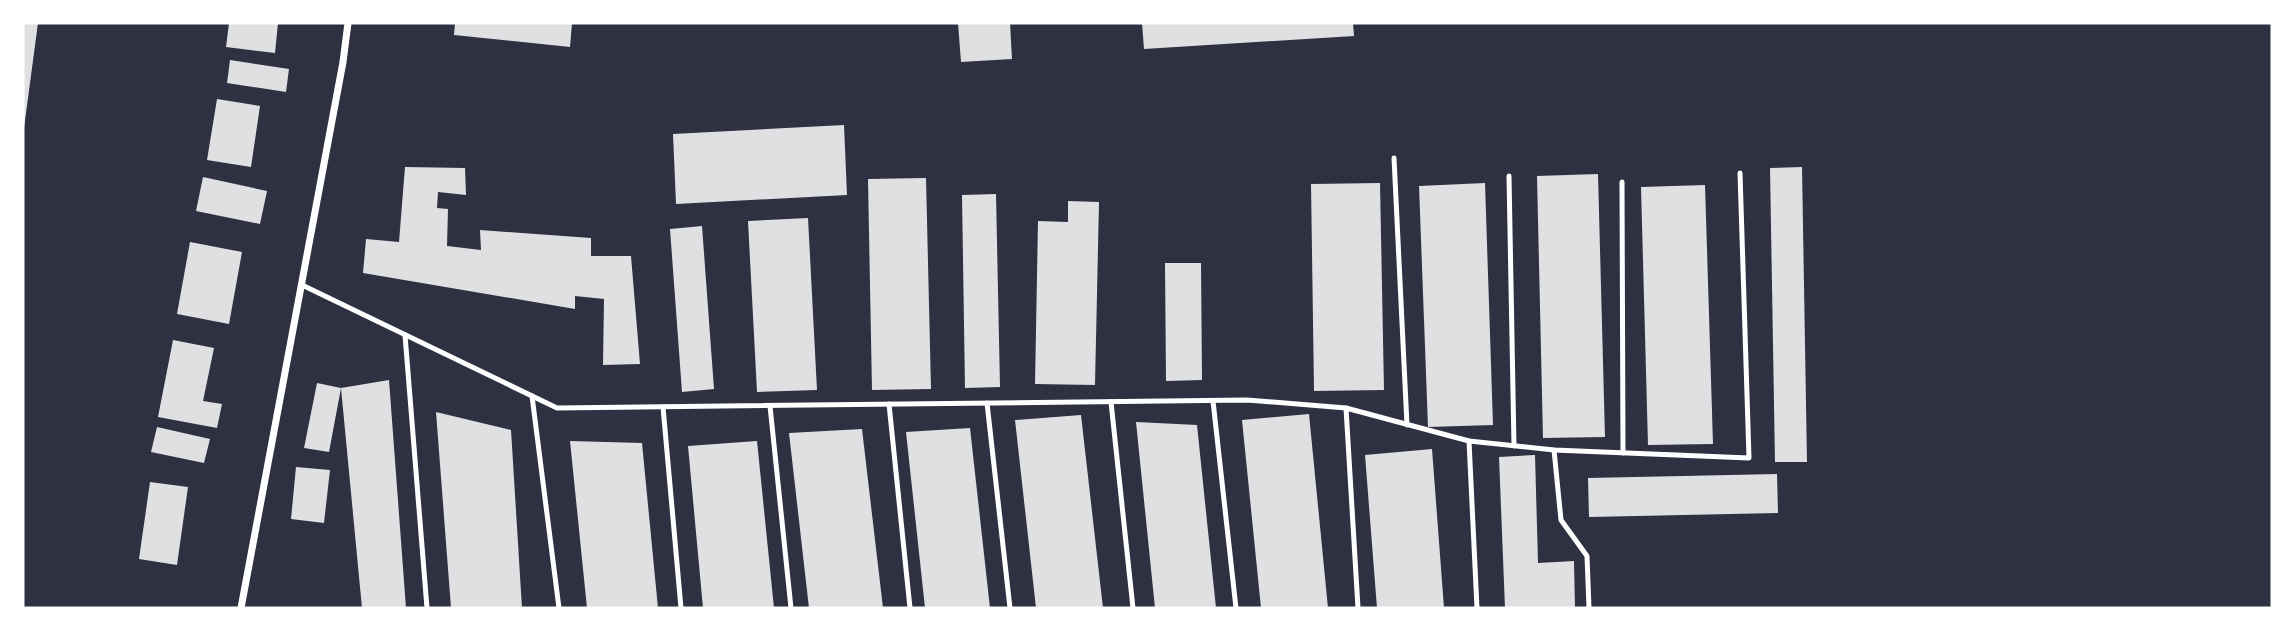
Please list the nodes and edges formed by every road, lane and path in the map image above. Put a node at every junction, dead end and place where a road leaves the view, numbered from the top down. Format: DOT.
graph roads {
  1 [pos="348,23"];
  2 [pos="1394,158"];
  3 [pos="1740,173"];
  4 [pos="1509,176"];
  5 [pos="1622,183"];
  6 [pos="302,285"];
  7 [pos="405,335"];
  8 [pos="532,396"];
  9 [pos="1213,401"];
  10 [pos="1111,402"];
  11 [pos="987,403"];
  12 [pos="888,404"];
  13 [pos="770,405"];
  14 [pos="663,407"];
  15 [pos="1346,408"];
  16 [pos="1407,425"];
  17 [pos="1469,441"];
  18 [pos="1514,446"];
  19 [pos="1554,450"];
  20 [pos="1623,453"];
  21 [pos="241,608"];
  22 [pos="427,608"];
  23 [pos="559,608"];
  24 [pos="681,608"];
  25 [pos="792,608"];
  26 [pos="910,608"];
  27 [pos="1010,608"];
  28 [pos="1133,608"];
  29 [pos="1236,608"];
  30 [pos="1358,608"];
  31 [pos="1477,608"];
  32 [pos="1589,608"];
  1 -- 6 [label="street"];
  2 -- 16 [label="lane"];
  3 -- 20 [label="lane"];
  4 -- 18 [label="lane"];
  5 -- 20 [label="lane"];
  6 -- 7 [label="lane"];
  6 -- 21 [label="street"];
  7 -- 8 [label="lane"];
  7 -- 22 [label="lane"];
  8 -- 14 [label="lane"];
  8 -- 23 [label="lane"];
  9 -- 10 [label="lane"];
  9 -- 15 [label="lane"];
  9 -- 29 [label="lane"];
  10 -- 11 [label="lane"];
  10 -- 28 [label="lane"];
  11 -- 12 [label="lane"];
  11 -- 27 [label="lane"];
  12 -- 13 [label="lane"];
  12 -- 26 [label="lane"];
  13 -- 14 [label="lane"];
  13 -- 25 [label="lane"];
  14 -- 24 [label="lane"];
  15 -- 16 [label="lane"];
  15 -- 30 [label="lane"];
  16 -- 17 [label="lane"];
  17 -- 18 [label="lane"];
  17 -- 31 [label="lane"];
  18 -- 19 [label="lane"];
  19 -- 20 [label="lane"];
  19 -- 32 [label="lane"];
}
